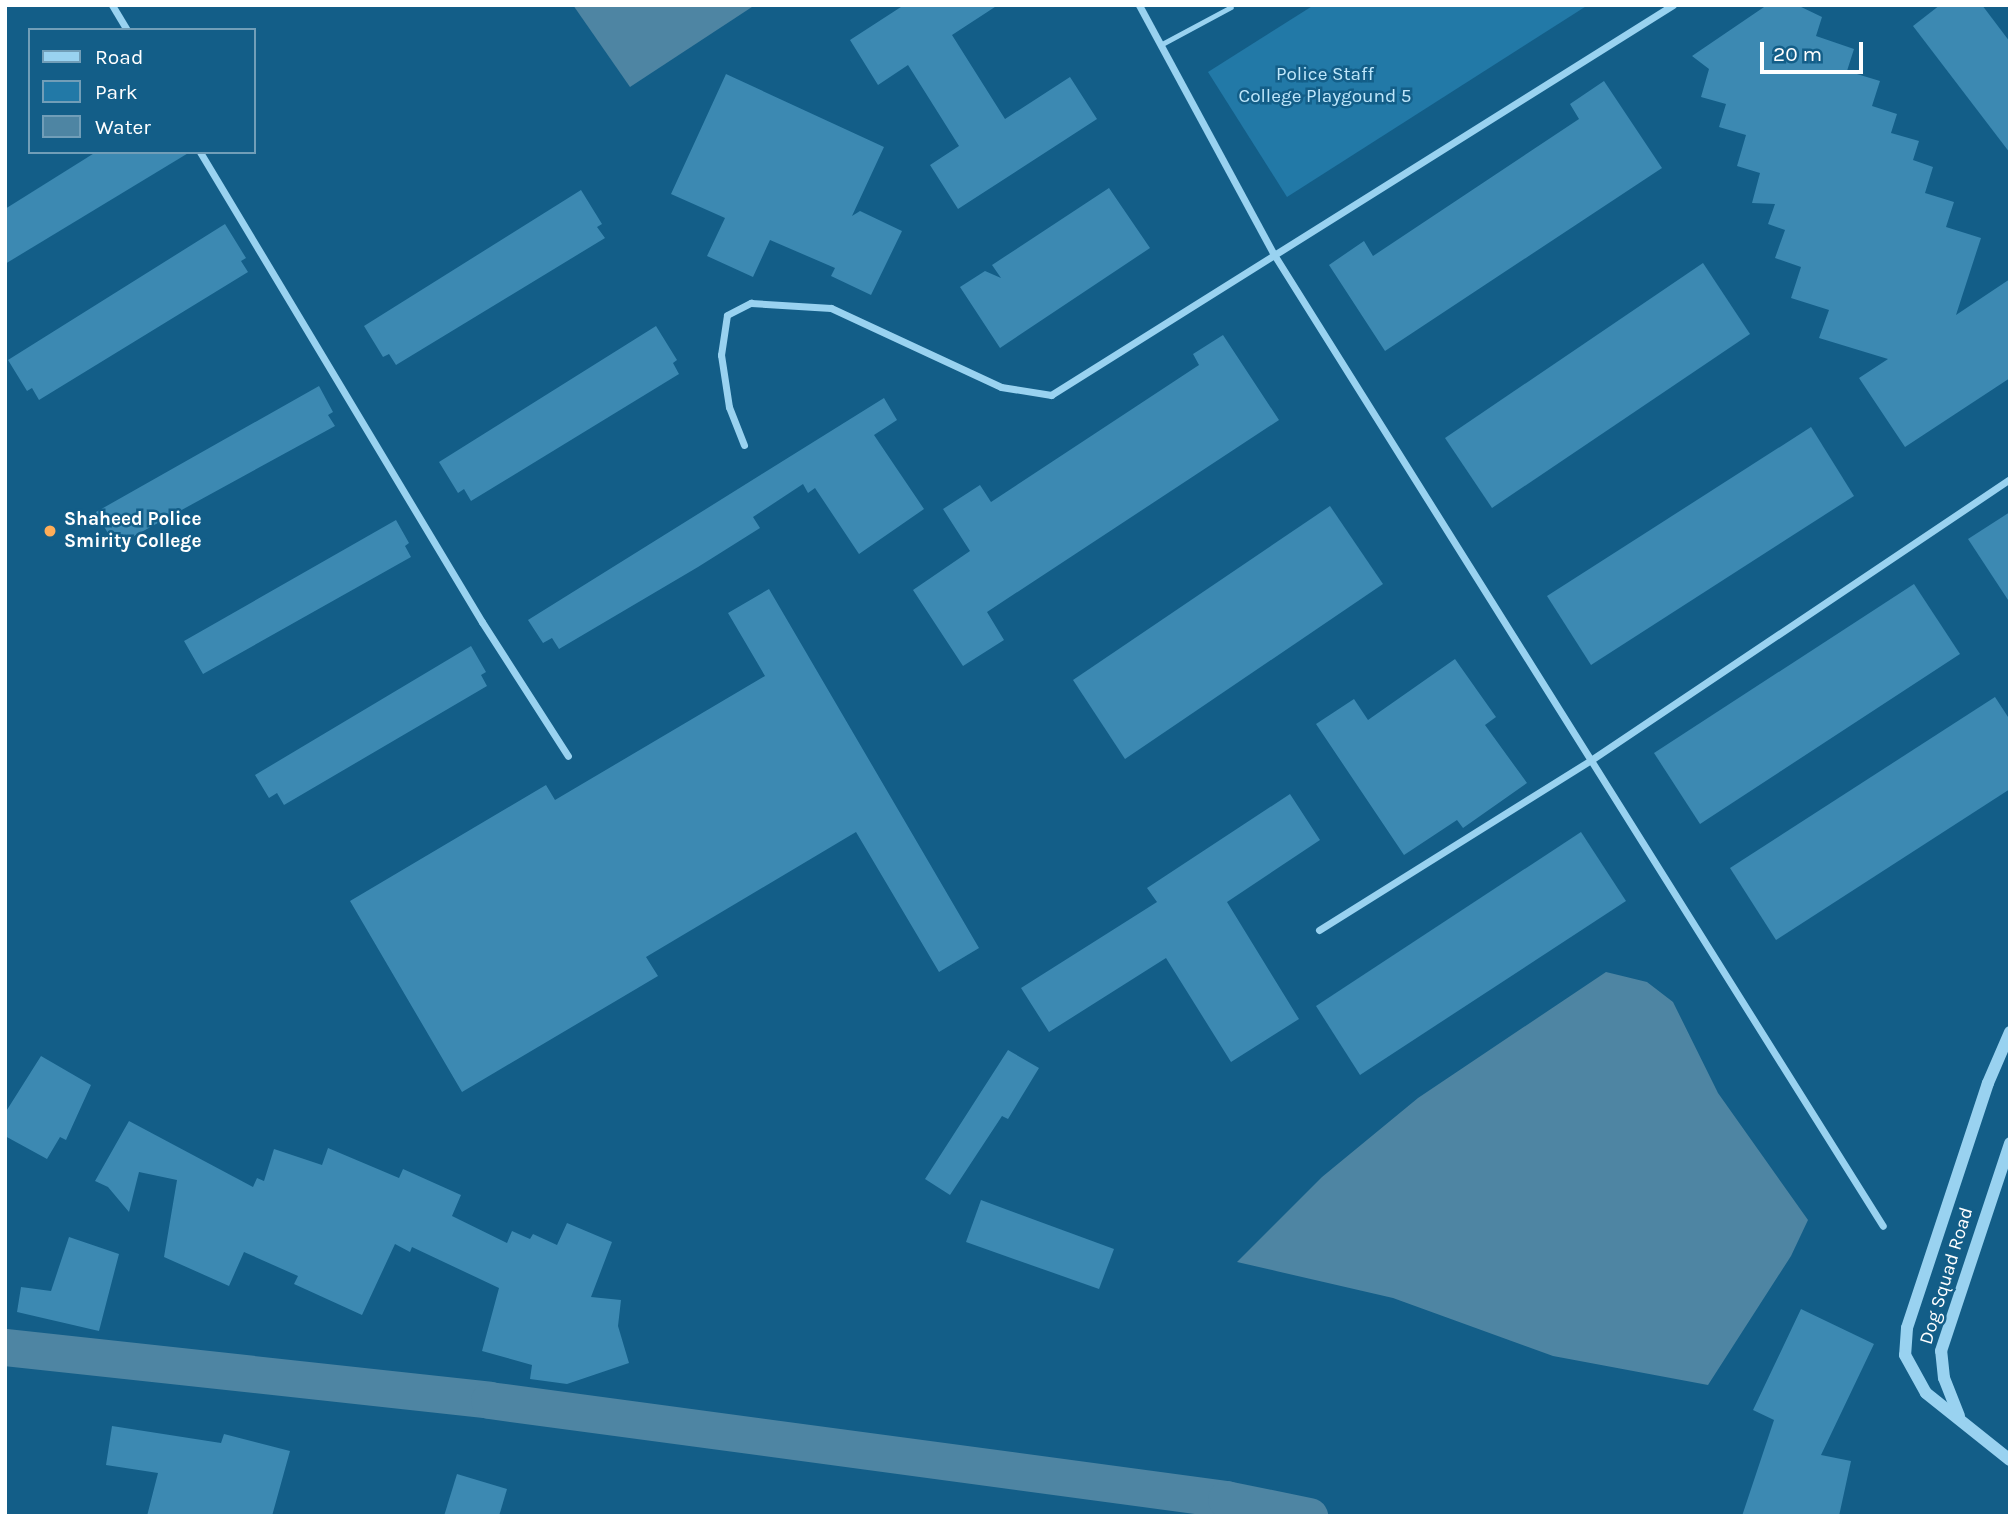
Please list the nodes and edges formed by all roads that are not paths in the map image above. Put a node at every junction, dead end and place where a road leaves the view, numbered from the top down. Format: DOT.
graph roads {
  1 [pos="112,5"];
  2 [pos="1139,5"];
  3 [pos="1673,5"];
  4 [pos="1232,6"];
  5 [pos="126,28"];
  6 [pos="1162,44"];
  7 [pos="201,154"];
  8 [pos="1273,254"];
  9 [pos="744,445"];
  10 [pos="2010,479"];
  11 [pos="568,756"];
  12 [pos="1591,760"];
  13 [pos="1319,930"];
  14 [pos="2010,1032"];
  15 [pos="2010,1143"];
  16 [pos="2007,1160"];
  17 [pos="1883,1226"];
  18 [pos="1961,1419"];
  19 [pos="2010,1460"];
  1 -- 5 [label="street"];
  2 -- 6 [label="street"];
  3 -- 8 [label="street"];
  4 -- 6 [label="lane"];
  6 -- 8 [label="street"];
  7 -- 11 [label="street"];
  8 -- 9 [label="street"];
  8 -- 12 [label="street"];
  10 -- 12 [label="street"];
  12 -- 13 [label="street"];
  12 -- 17 [label="street"];
  14 -- 18 [label="street"];
  15 -- 16 [label="street, Dog Squad Road"];
  16 -- 18 [label="street, Dog Squad Road"];
  18 -- 19 [label="street"];
}
